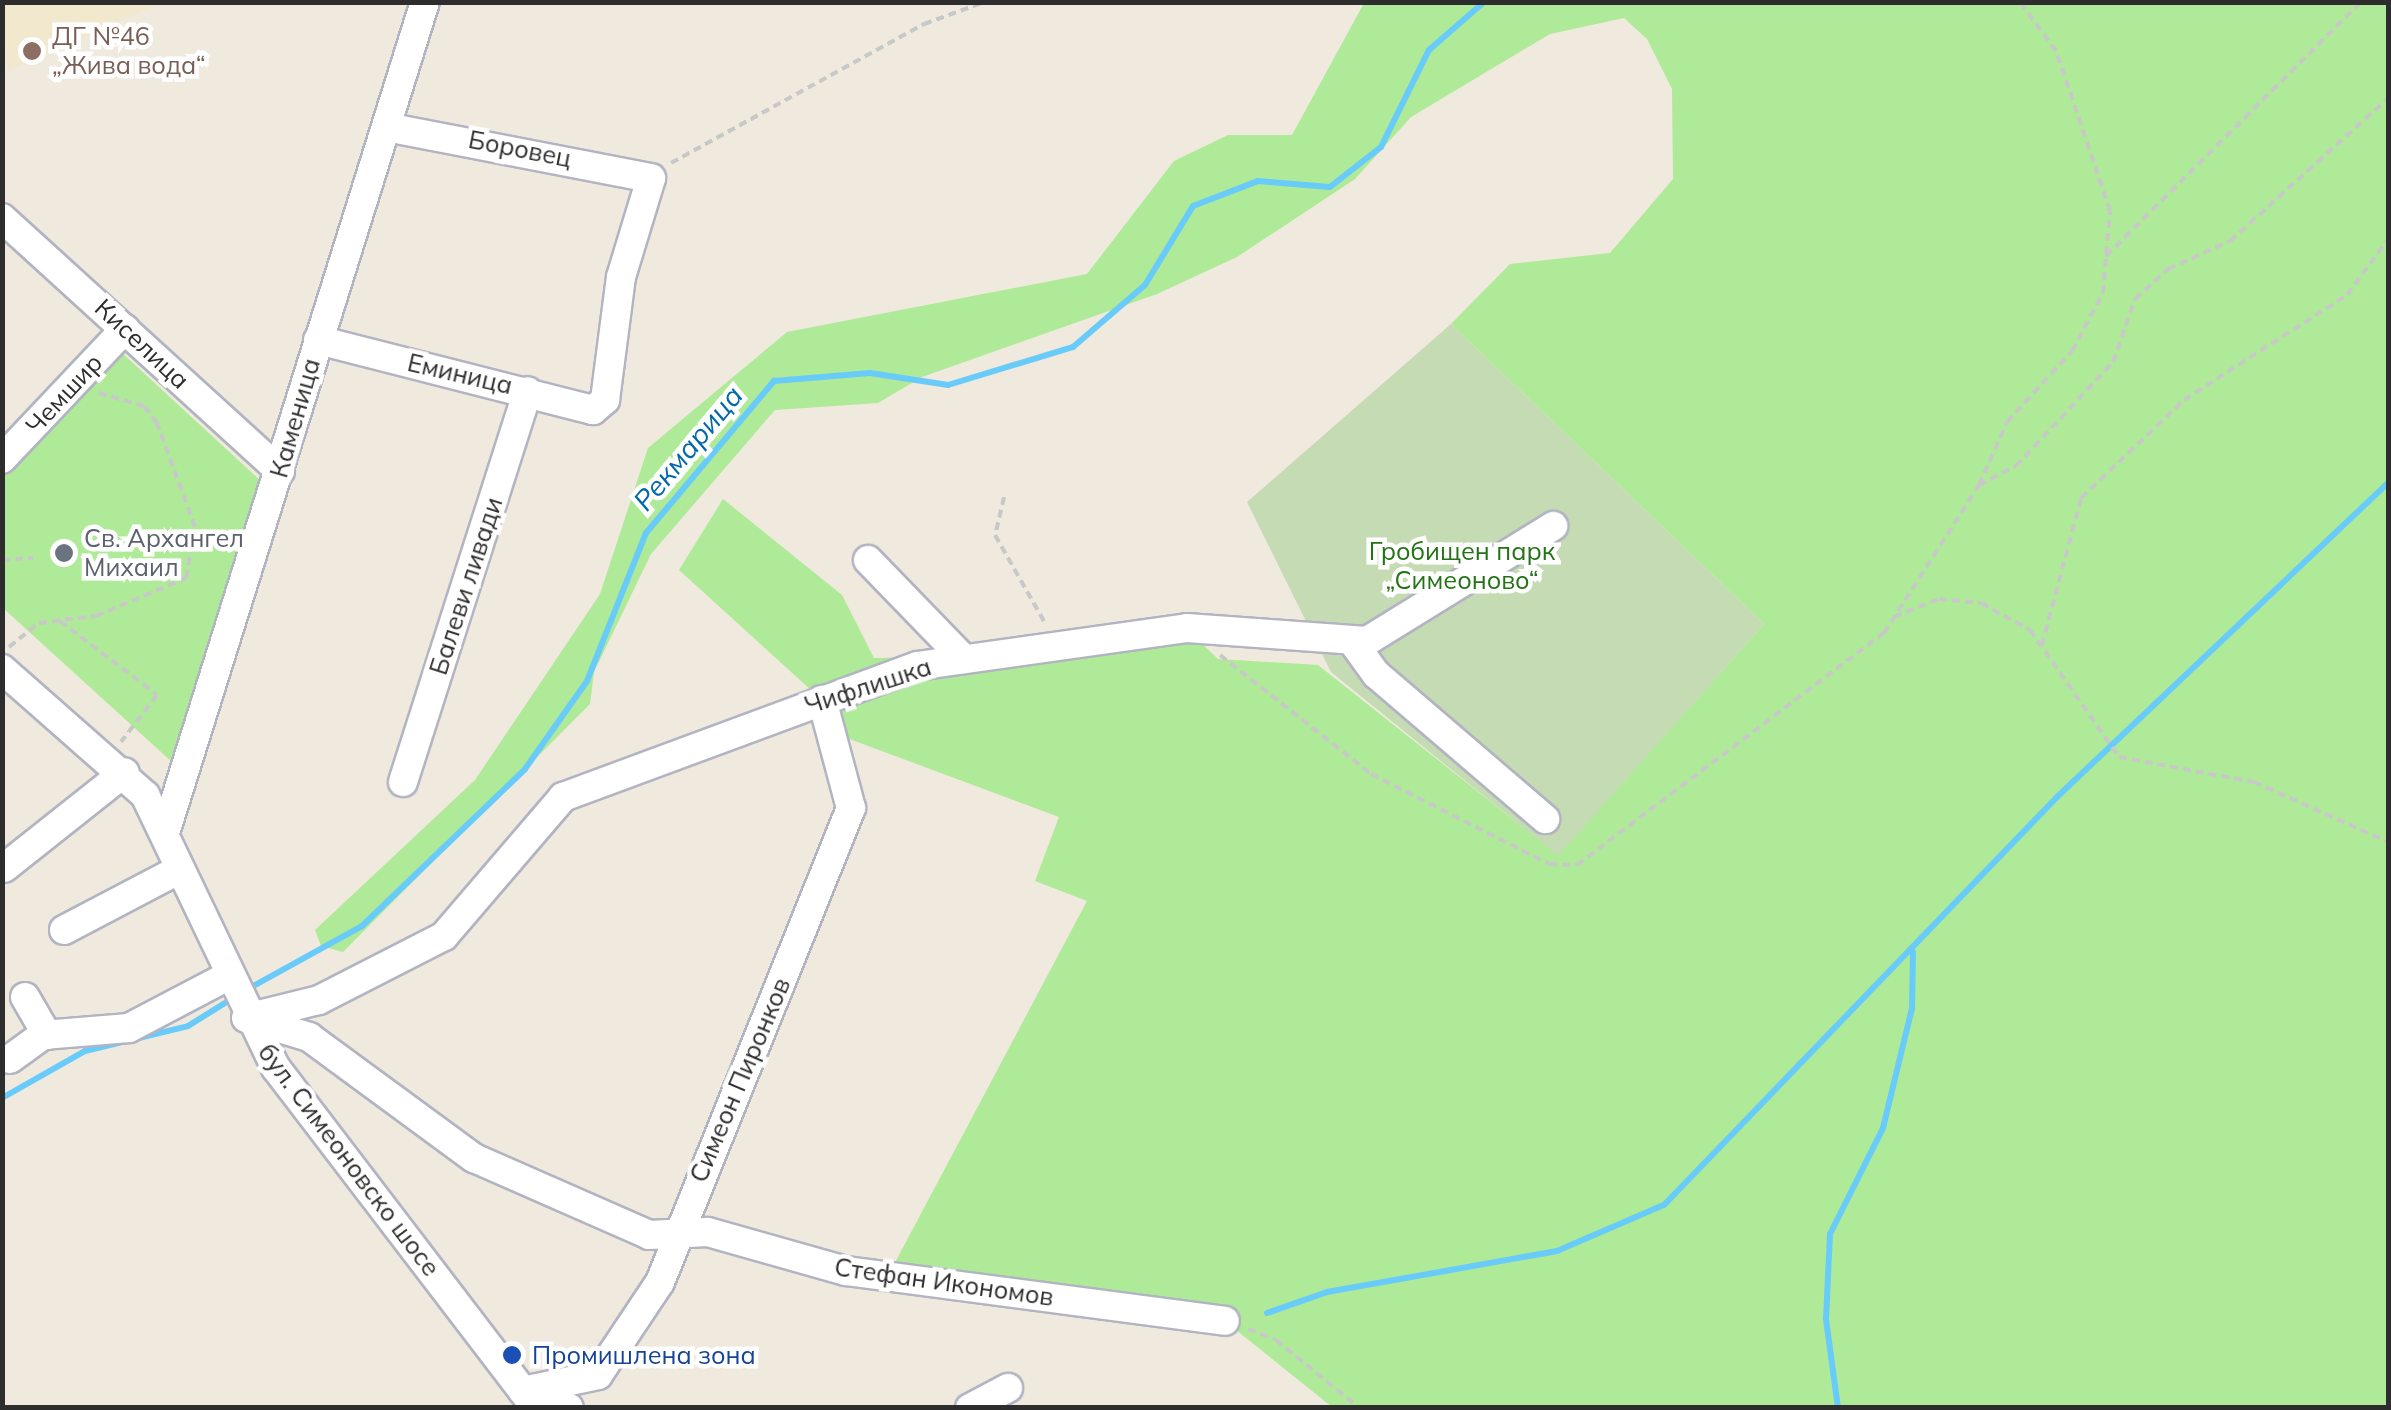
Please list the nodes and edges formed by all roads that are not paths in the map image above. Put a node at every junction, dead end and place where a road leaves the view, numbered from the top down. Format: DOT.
graph roads {
  1 [pos="425,2"];
  2 [pos="387,128"];
  3 [pos="2,218"];
  4 [pos="125,328"];
  5 [pos="318,340"];
  6 [pos="528,390"];
  7 [pos="601,410"];
  8 [pos="2,459"];
  9 [pos="280,472"];
  10 [pos="1553,526"];
  11 [pos="868,560"];
  12 [pos="1352,641"];
  13 [pos="964,659"];
  14 [pos="2,669"];
  15 [pos="822,700"];
  16 [pos="117,764"];
  17 [pos="403,782"];
  18 [pos="1545,819"];
  19 [pos="165,833"];
  20 [pos="4,868"];
  21 [pos="180,870"];
  22 [pos="64,930"];
  23 [pos="229,980"];
  24 [pos="25,997"];
  25 [pos="244,1014"];
  26 [pos="47,1035"];
  27 [pos="10,1059"];
  28 [pos="675,1234"];
  29 [pos="1224,1321"];
  30 [pos="1008,1388"];
  31 [pos="530,1399"];
  32 [pos="569,1408"];
  33 [pos="970,1408"];
  1 -- 2 [label="street, Каменица"];
  2 -- 5 [label="street, Каменица"];
  2 -- 7 [label="street, Боровец"];
  3 -- 4 [label="street, Киселица"];
  4 -- 8 [label="street, Чемшир"];
  4 -- 9 [label="street, Киселица"];
  5 -- 6 [label="street, Еминица"];
  5 -- 9 [label="street, Каменица"];
  6 -- 7 [label="street, Еминица"];
  6 -- 17 [label="street, Балеви ливади"];
  9 -- 19 [label="street, Каменица"];
  10 -- 12 [label="street, Чифлишка"];
  11 -- 13 [label="street"];
  12 -- 13 [label="street, Чифлишка"];
  12 -- 18 [label="street"];
  13 -- 15 [label="street, Чифлишка"];
  14 -- 16 [label="street, бул. Симеоновско шосе"];
  15 -- 25 [label="street, Чифлишка"];
  15 -- 28 [label="street, Симеон Пиронков"];
  16 -- 19 [label="street, бул. Симеоновско шосе"];
  16 -- 20 [label="street"];
  19 -- 21 [label="street, бул. Симеоновско шосе"];
  21 -- 22 [label="street"];
  21 -- 23 [label="street, бул. Симеоновско шосе"];
  23 -- 25 [label="street, бул. Симеоновско шосе"];
  23 -- 26 [label="street"];
  24 -- 26 [label="street"];
  25 -- 28 [label="street, Стефан Икономов"];
  25 -- 31 [label="street, бул. Симеоновско шосе"];
  26 -- 27 [label="street"];
  28 -- 29 [label="street, Стефан Икономов"];
  28 -- 31 [label="street, Симеон Пиронков"];
  30 -- 33 [label="street"];
  31 -- 32 [label="street"];
}
